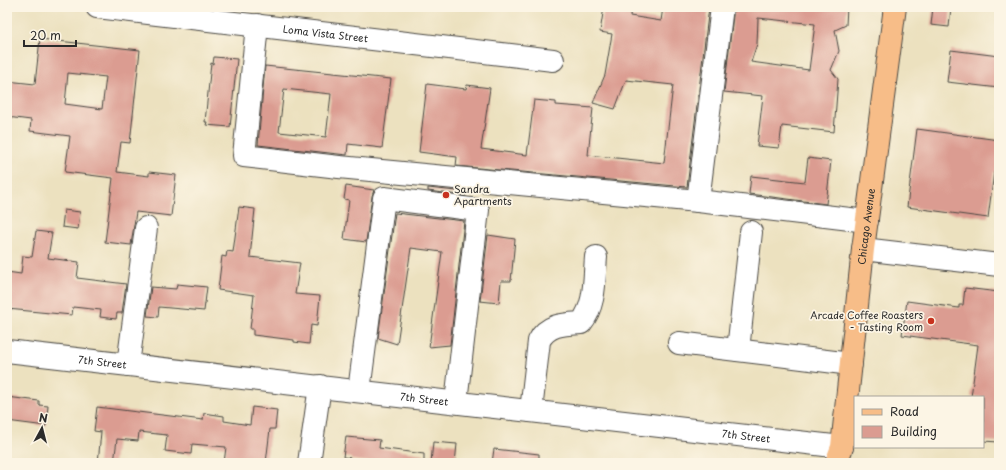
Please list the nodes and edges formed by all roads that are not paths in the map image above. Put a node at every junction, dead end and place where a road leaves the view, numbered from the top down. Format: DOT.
graph roads {
  1 [pos="97,7"];
  2 [pos="722,7"];
  3 [pos="895,7"];
  4 [pos="257,25"];
  5 [pos="553,60"];
  6 [pos="698,201"];
  7 [pos="867,221"];
  8 [pos="146,228"];
  9 [pos="751,232"];
  10 [pos="863,249"];
  11 [pos="596,257"];
  12 [pos="999,265"];
  13 [pos="679,343"];
  14 [pos="738,350"];
  15 [pos="7,352"];
  16 [pos="851,364"];
  17 [pos="128,365"];
  18 [pos="320,386"];
  19 [pos="359,391"];
  20 [pos="456,402"];
  21 [pos="531,411"];
  22 [pos="841,458"];
  23 [pos="309,463"];
  1 -- 4 [label="street, Loma Vista Street"];
  2 -- 6 [label="street"];
  3 -- 7 [label="main road, Chicago Avenue"];
  4 -- 5 [label="street, Loma Vista Street"];
  4 -- 6 [label="street"];
  6 -- 7 [label="street"];
  7 -- 10 [label="main road, Chicago Avenue"];
  8 -- 17 [label="street"];
  9 -- 14 [label="street"];
  10 -- 12 [label="street"];
  10 -- 16 [label="main road, Chicago Avenue"];
  11 -- 21 [label="street"];
  13 -- 14 [label="street"];
  14 -- 16 [label="street"];
  15 -- 17 [label="street, 7th Street"];
  16 -- 22 [label="main road, Chicago Avenue"];
  17 -- 18 [label="street, 7th Street"];
  18 -- 19 [label="street, 7th Street"];
  18 -- 23 [label="street"];
  19 -- 20 [label="street, 7th Street"];
  19 -- 20 [label="street"];
  20 -- 21 [label="street, 7th Street"];
  21 -- 22 [label="street, 7th Street"];
}
